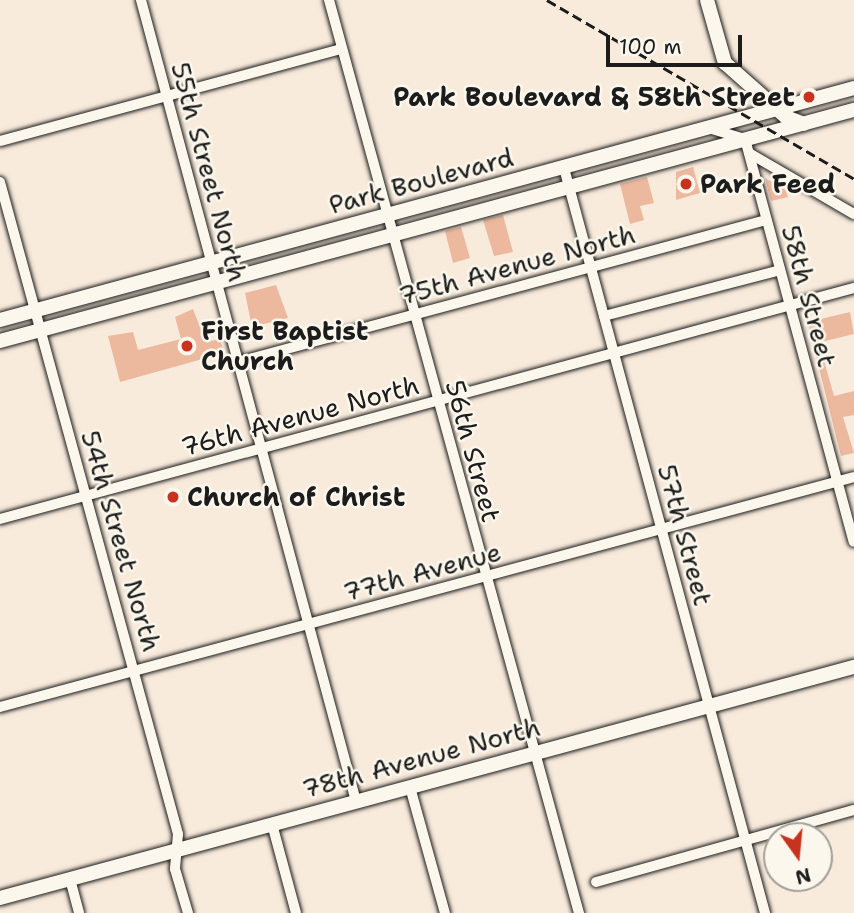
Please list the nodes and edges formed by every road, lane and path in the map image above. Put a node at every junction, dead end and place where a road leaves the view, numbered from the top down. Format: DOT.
graph roads {
  1 [pos="141,0"];
  2 [pos="329,0"];
  3 [pos="707,0"];
  4 [pos="342,49"];
  5 [pos="854,88"];
  6 [pos="167,96"];
  7 [pos="776,109"];
  8 [pos="854,110"];
  9 [pos="804,124"];
  10 [pos="708,128"];
  11 [pos="0,141"];
  12 [pos="747,146"];
  13 [pos="564,167"];
  14 [pos="0,182"];
  15 [pos="569,187"];
  16 [pos="854,214"];
  17 [pos="389,215"];
  18 [pos="766,220"];
  19 [pos="394,234"];
  20 [pos="212,263"];
  21 [pos="590,267"];
  22 [pos="780,270"];
  23 [pos="217,282"];
  24 [pos="854,288"];
  25 [pos="790,305"];
  26 [pos="37,310"];
  27 [pos="414,314"];
  28 [pos="604,316"];
  29 [pos="0,320"];
  30 [pos="42,329"];
  31 [pos="0,341"];
  32 [pos="614,353"];
  33 [pos="238,362"];
  34 [pos="437,401"];
  35 [pos="262,448"];
  36 [pos="854,477"];
  37 [pos="838,481"];
  38 [pos="86,496"];
  39 [pos="0,519"];
  40 [pos="662,528"];
  41 [pos="854,542"];
  42 [pos="485,576"];
  43 [pos="309,624"];
  44 [pos="854,667"];
  45 [pos="136,671"];
  46 [pos="709,706"];
  47 [pos="0,707"];
  48 [pos="534,753"];
  49 [pos="410,787"];
  50 [pos="356,801"];
  51 [pos="854,810"];
  52 [pos="272,824"];
  53 [pos="745,840"];
  54 [pos="175,850"];
  55 [pos="69,879"];
  56 [pos="596,882"];
  57 [pos="0,897"];
  58 [pos="79,913"];
  59 [pos="188,913"];
  60 [pos="296,913"];
  61 [pos="445,913"];
  62 [pos="579,913"];
  63 [pos="765,913"];
  1 -- 6 [label="street, 55th Street North"];
  2 -- 4 [label="street, 56th Street"];
  3 -- 7 [label="main road"];
  4 -- 6 [label="street"];
  4 -- 17 [label="street, 56th Street"];
  5 -- 7 [label="main road, Park Boulevard"];
  6 -- 11 [label="street"];
  6 -- 20 [label="street, 55th Street North"];
  7 -- 9 [label="main road"];
  7 -- 10 [label="main road, Park Boulevard"];
  8 -- 9 [label="main road, Park Boulevard"];
  9 -- 12 [label="main road, Park Boulevard"];
  10 -- 12 [label="street"];
  10 -- 13 [label="main road, Park Boulevard"];
  12 -- 15 [label="main road, Park Boulevard"];
  12 -- 16 [label="street"];
  12 -- 18 [label="street, 58th Street"];
  13 -- 15 [label="street, 57th Street"];
  13 -- 17 [label="main road, Park Boulevard"];
  14 -- 26 [label="street, 54th Street North"];
  15 -- 19 [label="main road, Park Boulevard"];
  15 -- 21 [label="street, 57th Street"];
  17 -- 19 [label="street, 56th Street"];
  17 -- 20 [label="main road, Park Boulevard"];
  18 -- 21 [label="street, 75th Avenue North"];
  18 -- 22 [label="street, 58th Street"];
  19 -- 23 [label="main road, Park Boulevard"];
  19 -- 27 [label="street, 56th Street"];
  20 -- 23 [label="street, 55th Street North"];
  20 -- 26 [label="main road, Park Boulevard"];
  21 -- 27 [label="street, 75th Avenue North"];
  21 -- 28 [label="street, 57th Street"];
  22 -- 25 [label="street, 58th Street"];
  22 -- 28 [label="street"];
  23 -- 30 [label="main road, Park Boulevard"];
  23 -- 33 [label="street, 55th Street North"];
  24 -- 25 [label="street, 76th Avenue North"];
  25 -- 32 [label="street, 76th Avenue North"];
  25 -- 37 [label="street, 58th Street"];
  26 -- 29 [label="main road, Park Boulevard"];
  26 -- 30 [label="street, 54th Street North"];
  27 -- 33 [label="street, 75th Avenue North"];
  27 -- 34 [label="street, 56th Street"];
  28 -- 32 [label="street, 57th Street"];
  30 -- 31 [label="main road, Park Boulevard"];
  30 -- 38 [label="street, 54th Street North"];
  32 -- 34 [label="street, 76th Avenue North"];
  32 -- 40 [label="street, 57th Street"];
  33 -- 35 [label="street, 55th Street North"];
  34 -- 35 [label="street, 76th Avenue North"];
  34 -- 42 [label="street, 56th Street"];
  35 -- 38 [label="street, 76th Avenue North"];
  35 -- 43 [label="street, 55th Street North"];
  36 -- 37 [label="street, 77th Avenue"];
  37 -- 40 [label="street, 77th Avenue"];
  37 -- 41 [label="street, 58th Street"];
  38 -- 39 [label="street, 76th Avenue North"];
  38 -- 45 [label="street, 54th Street North"];
  40 -- 42 [label="street, 77th Avenue"];
  40 -- 46 [label="street, 57th Street"];
  42 -- 43 [label="street, 77th Avenue"];
  42 -- 48 [label="street, 56th Street"];
  43 -- 45 [label="street, 77th Avenue"];
  43 -- 50 [label="street, 55th Street North"];
  44 -- 46 [label="main road, 78th Avenue North"];
  45 -- 47 [label="street, 77th Avenue"];
  45 -- 54 [label="street, 54th Street North"];
  46 -- 48 [label="main road, 78th Avenue North"];
  46 -- 53 [label="street, 57th Street"];
  48 -- 49 [label="main road, 78th Avenue North"];
  48 -- 62 [label="street, 56th Street"];
  49 -- 50 [label="main road, 78th Avenue North"];
  49 -- 61 [label="street"];
  50 -- 52 [label="main road, 78th Avenue North"];
  51 -- 53 [label="street"];
  52 -- 54 [label="main road, 78th Avenue North"];
  52 -- 60 [label="street"];
  53 -- 56 [label="street"];
  53 -- 63 [label="street, 57th Street"];
  54 -- 55 [label="main road, 78th Avenue North"];
  54 -- 59 [label="street, 54th Street North"];
  55 -- 57 [label="main road, 78th Avenue North"];
  55 -- 58 [label="street"];
}
